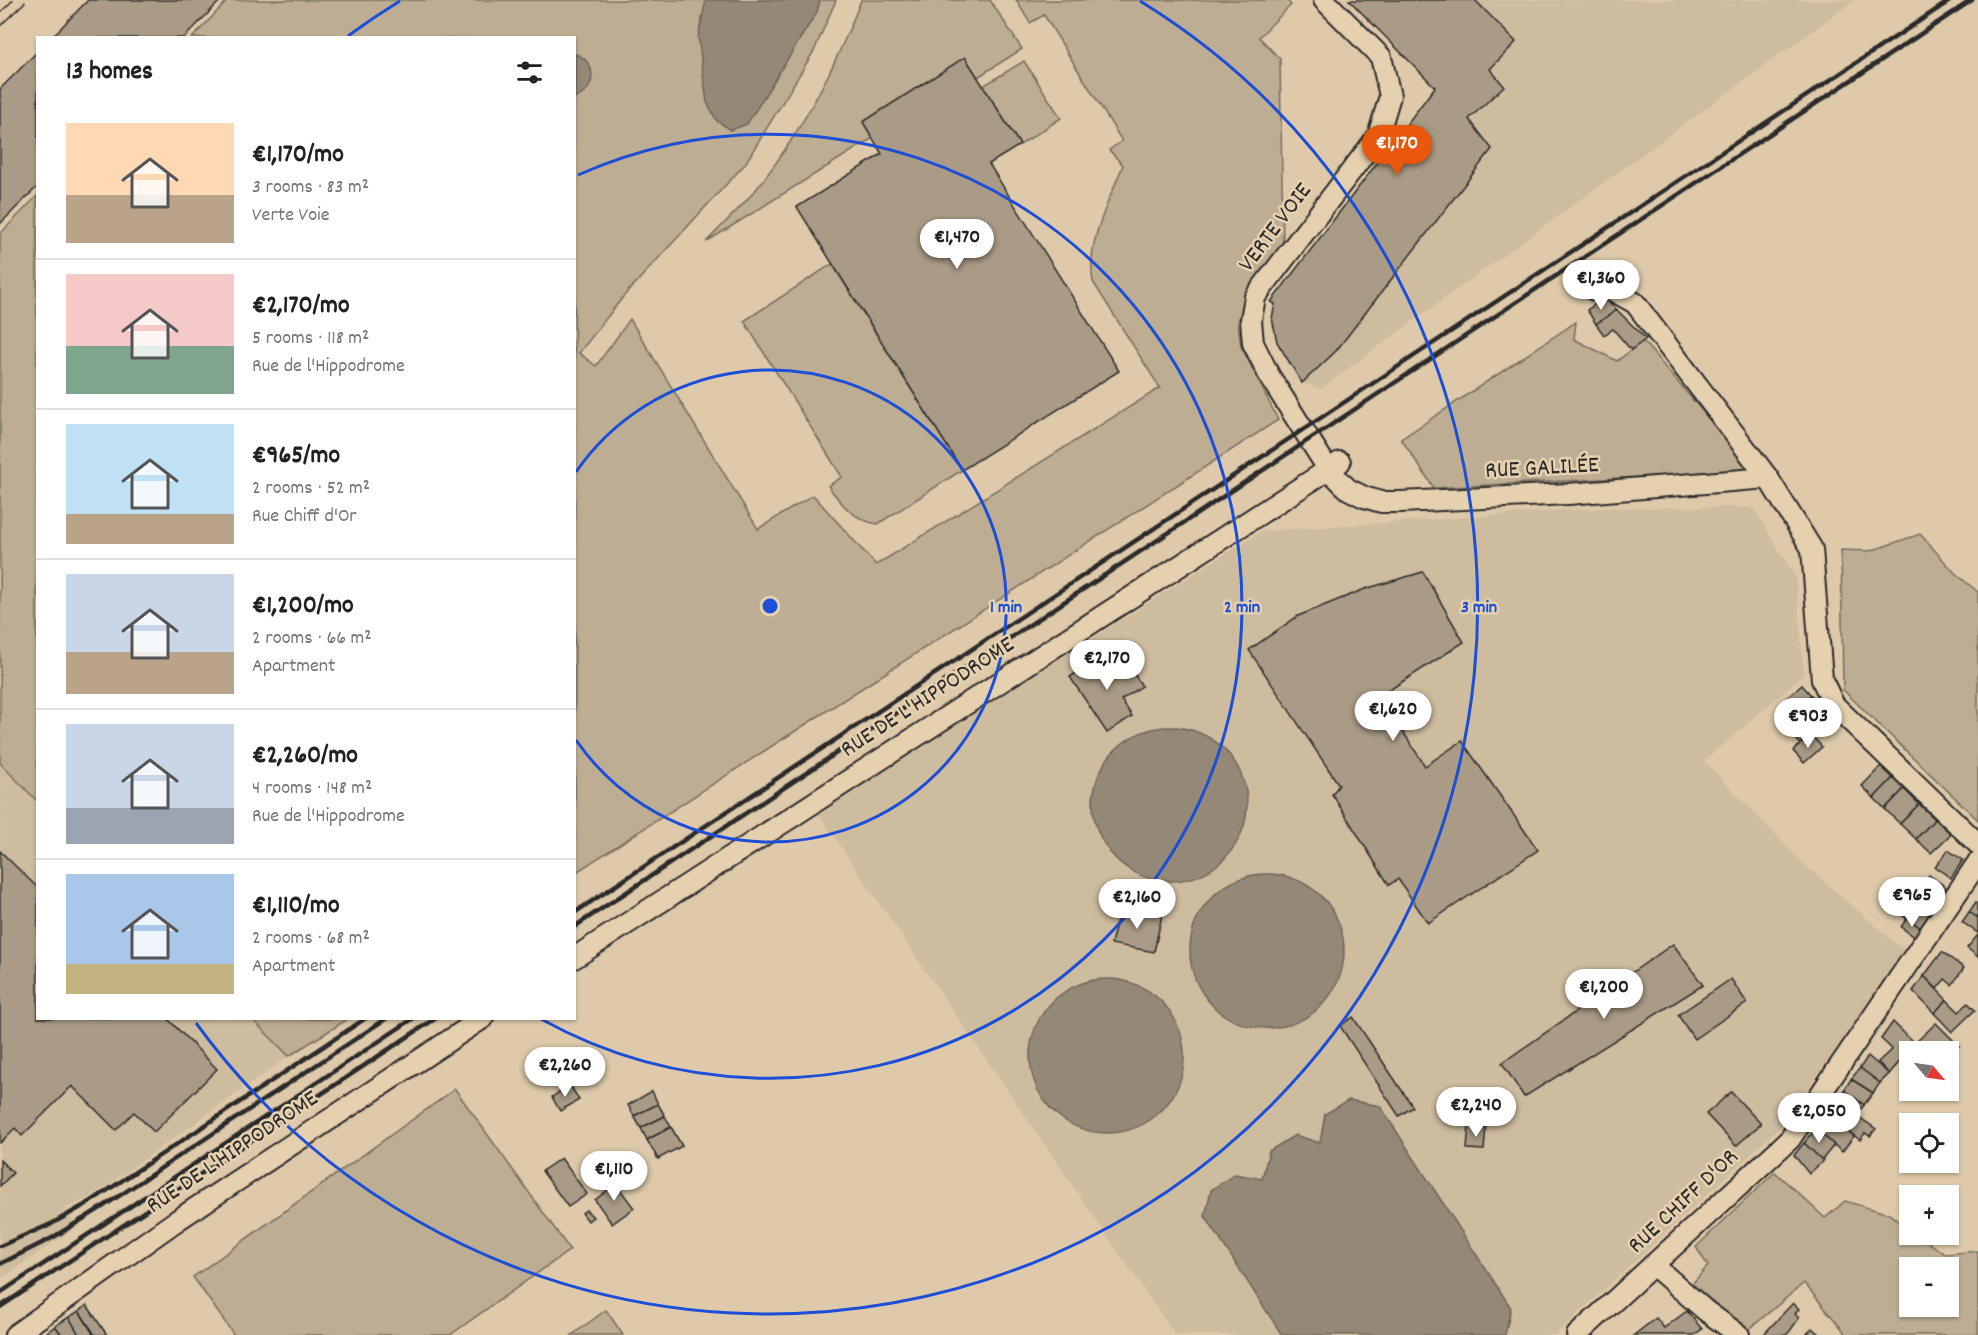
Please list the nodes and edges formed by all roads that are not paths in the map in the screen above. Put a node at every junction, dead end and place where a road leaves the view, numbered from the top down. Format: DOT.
graph roads {
  1 [pos="1324,0"];
  2 [pos="1594,290"];
  3 [pos="1334,465"];
  4 [pos="1768,478"];
  5 [pos="1978,844"];
  6 [pos="1978,862"];
  7 [pos="576,957"];
  8 [pos="480,1020"];
  9 [pos="1653,1265"];
  10 [pos="19,1334"];
  11 [pos="1577,1335"];
  12 [pos="1739,1335"];
  1 -- 3 [label="street, VERTE VOIE"];
  2 -- 4 [label="street"];
  3 -- 4 [label="street, RUE GALILÉE"];
  3 -- 7 [label="street, RUE DE L'HIPPODROME"];
  4 -- 5 [label="street"];
  6 -- 9 [label="street, RUE CHIFF D'OR"];
  8 -- 10 [label="street, RUE DE L'HIPPODROME"];
  9 -- 11 [label="street, RUE CHIFF D'OR"];
  9 -- 12 [label="street"];
}
